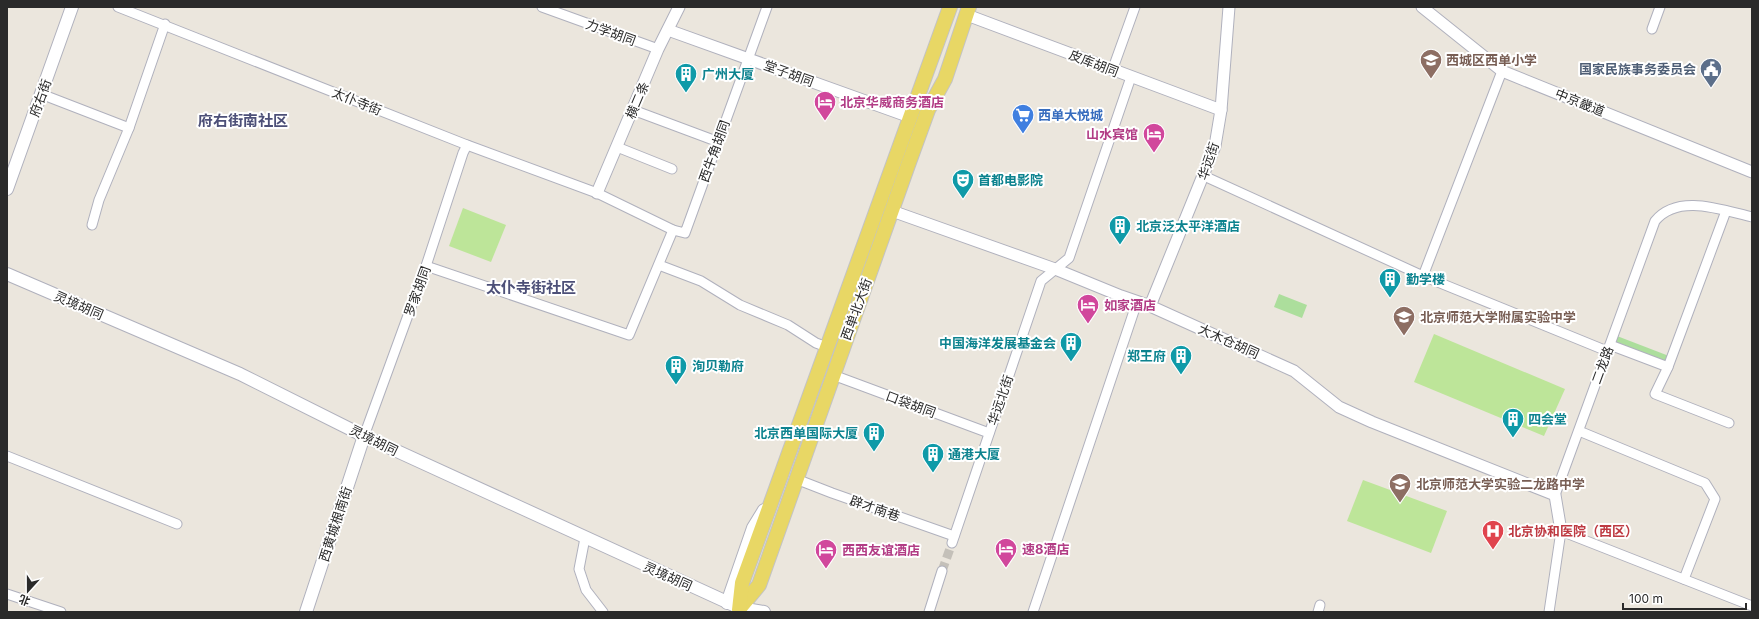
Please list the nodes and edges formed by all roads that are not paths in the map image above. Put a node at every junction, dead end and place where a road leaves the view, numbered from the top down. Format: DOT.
graph roads {
  1 [pos="72,7"];
  2 [pos="118,7"];
  3 [pos="542,7"];
  4 [pos="679,7"];
  5 [pos="767,7"];
  6 [pos="950,7"];
  7 [pos="1135,7"];
  8 [pos="1229,7"];
  9 [pos="1422,7"];
  10 [pos="1660,7"];
  11 [pos="968,11"];
  12 [pos="165,24"];
  13 [pos="668,30"];
  14 [pos="1652,30"];
  15 [pos="658,49"];
  16 [pos="748,58"];
  17 [pos="1502,70"];
  18 [pos="1112,71"];
  19 [pos="1131,77"];
  20 [pos="41,94"];
  21 [pos="633,110"];
  22 [pos="1221,110"];
  23 [pos="910,117"];
  24 [pos="129,128"];
  25 [pos="716,141"];
  26 [pos="467,145"];
  27 [pos="617,147"];
  28 [pos="672,169"];
  29 [pos="1752,172"];
  30 [pos="1204,176"];
  31 [pos="7,189"];
  32 [pos="597,193"];
  33 [pos="892,211"];
  34 [pos="1726,211"];
  35 [pos="1752,217"];
  36 [pos="92,225"];
  37 [pos="673,230"];
  38 [pos="659,265"];
  39 [pos="426,266"];
  40 [pos="1055,269"];
  41 [pos="7,274"];
  42 [pos="1423,276"];
  43 [pos="1137,302"];
  44 [pos="1150,306"];
  45 [pos="827,347"];
  46 [pos="1609,348"];
  47 [pos="1668,367"];
  48 [pos="833,375"];
  49 [pos="1729,423"];
  50 [pos="1578,431"];
  51 [pos="989,433"];
  52 [pos="364,436"];
  53 [pos="7,456"];
  54 [pos="796,479"];
  55 [pos="1555,495"];
  56 [pos="177,524"];
  57 [pos="1561,531"];
  58 [pos="585,538"];
  59 [pos="953,539"];
  60 [pos="942,571"];
  61 [pos="1684,579"];
  62 [pos="7,594"];
  63 [pos="1752,606"];
  64 [pos="737,609"];
  65 [pos="61,612"];
  66 [pos="306,612"];
  67 [pos="603,612"];
  68 [pos="764,612"];
  69 [pos="929,612"];
  70 [pos="1033,612"];
  71 [pos="1549,612"];
  1 -- 20 [label="main road, 府右街"];
  2 -- 12 [label="street, 太仆寺街"];
  3 -- 15 [label="street, 力学胡同"];
  4 -- 13 [label="street, 横二条"];
  5 -- 16 [label="street"];
  6 -- 23 [label="main road, 西单北大街"];
  7 -- 18 [label="street"];
  8 -- 22 [label="street, 华远街"];
  9 -- 17 [label="street, 中京畿道"];
  10 -- 14 [label="street"];
  11 -- 18 [label="street, 皮库胡同"];
  11 -- 33 [label="main road, 西单北大街"];
  12 -- 24 [label="street"];
  12 -- 26 [label="street, 太仆寺街"];
  13 -- 15 [label="street, 横二条"];
  13 -- 16 [label="street, 堂子胡同"];
  15 -- 21 [label="street, 横二条"];
  16 -- 23 [label="street, 堂子胡同"];
  16 -- 37 [label="street, 西牛角胡同"];
  17 -- 29 [label="street, 中京畿道"];
  17 -- 42 [label="street"];
  18 -- 19 [label="street, 皮库胡同"];
  19 -- 22 [label="street, 皮库胡同"];
  19 -- 40 [label="street, 华远北街"];
  20 -- 24 [label="street"];
  20 -- 31 [label="main road, 府右街"];
  21 -- 25 [label="street"];
  21 -- 27 [label="street, 横二条"];
  22 -- 30 [label="street, 华远街"];
  23 -- 45 [label="main road, 西单北大街"];
  24 -- 36 [label="street"];
  26 -- 32 [label="street, 太仆寺街"];
  26 -- 39 [label="street, 罗家胡同"];
  27 -- 28 [label="street"];
  27 -- 32 [label="street, 横二条"];
  30 -- 42 [label="street"];
  30 -- 44 [label="street, 华远街"];
  32 -- 37 [label="street, 太仆寺街"];
  33 -- 40 [label="street, 大木仓胡同"];
  33 -- 48 [label="main road, 西单北大街"];
  34 -- 35 [label="street, 二龙路"];
  34 -- 46 [label="street, 二龙路"];
  34 -- 47 [label="street"];
  37 -- 38 [label="street"];
  38 -- 39 [label="street"];
  38 -- 45 [label="street"];
  39 -- 52 [label="street, 罗家胡同"];
  40 -- 43 [label="street, 大木仓胡同"];
  40 -- 51 [label="street, 华远北街"];
  41 -- 52 [label="main road, 灵境胡同"];
  42 -- 46 [label="street"];
  43 -- 44 [label="street, 大木仓胡同"];
  43 -- 70 [label="street"];
  44 -- 55 [label="street, 大木仓胡同"];
  45 -- 64 [label="main road, 西单北大街"];
  46 -- 47 [label="street"];
  46 -- 50 [label="street, 二龙路"];
  47 -- 49 [label="street"];
  48 -- 51 [label="street, 口袋胡同"];
  48 -- 54 [label="main road, 西单北大街"];
  50 -- 55 [label="street, 二龙路"];
  50 -- 61 [label="street"];
  51 -- 59 [label="street, 华远北街"];
  52 -- 58 [label="main road, 灵境胡同"];
  52 -- 66 [label="main road, 西黄城根南街"];
  53 -- 56 [label="street"];
  54 -- 59 [label="street, 辟才南巷"];
  54 -- 64 [label="main road, 西单北大街"];
  55 -- 57 [label="street, 二龙路"];
  57 -- 61 [label="street"];
  57 -- 71 [label="street, 二龙路"];
  58 -- 64 [label="main road, 灵境胡同"];
  58 -- 67 [label="street"];
  60 -- 69 [label="street"];
  61 -- 63 [label="street"];
  62 -- 65 [label="street"];
  64 -- 68 [label="main road, 灵境胡同"];
}
